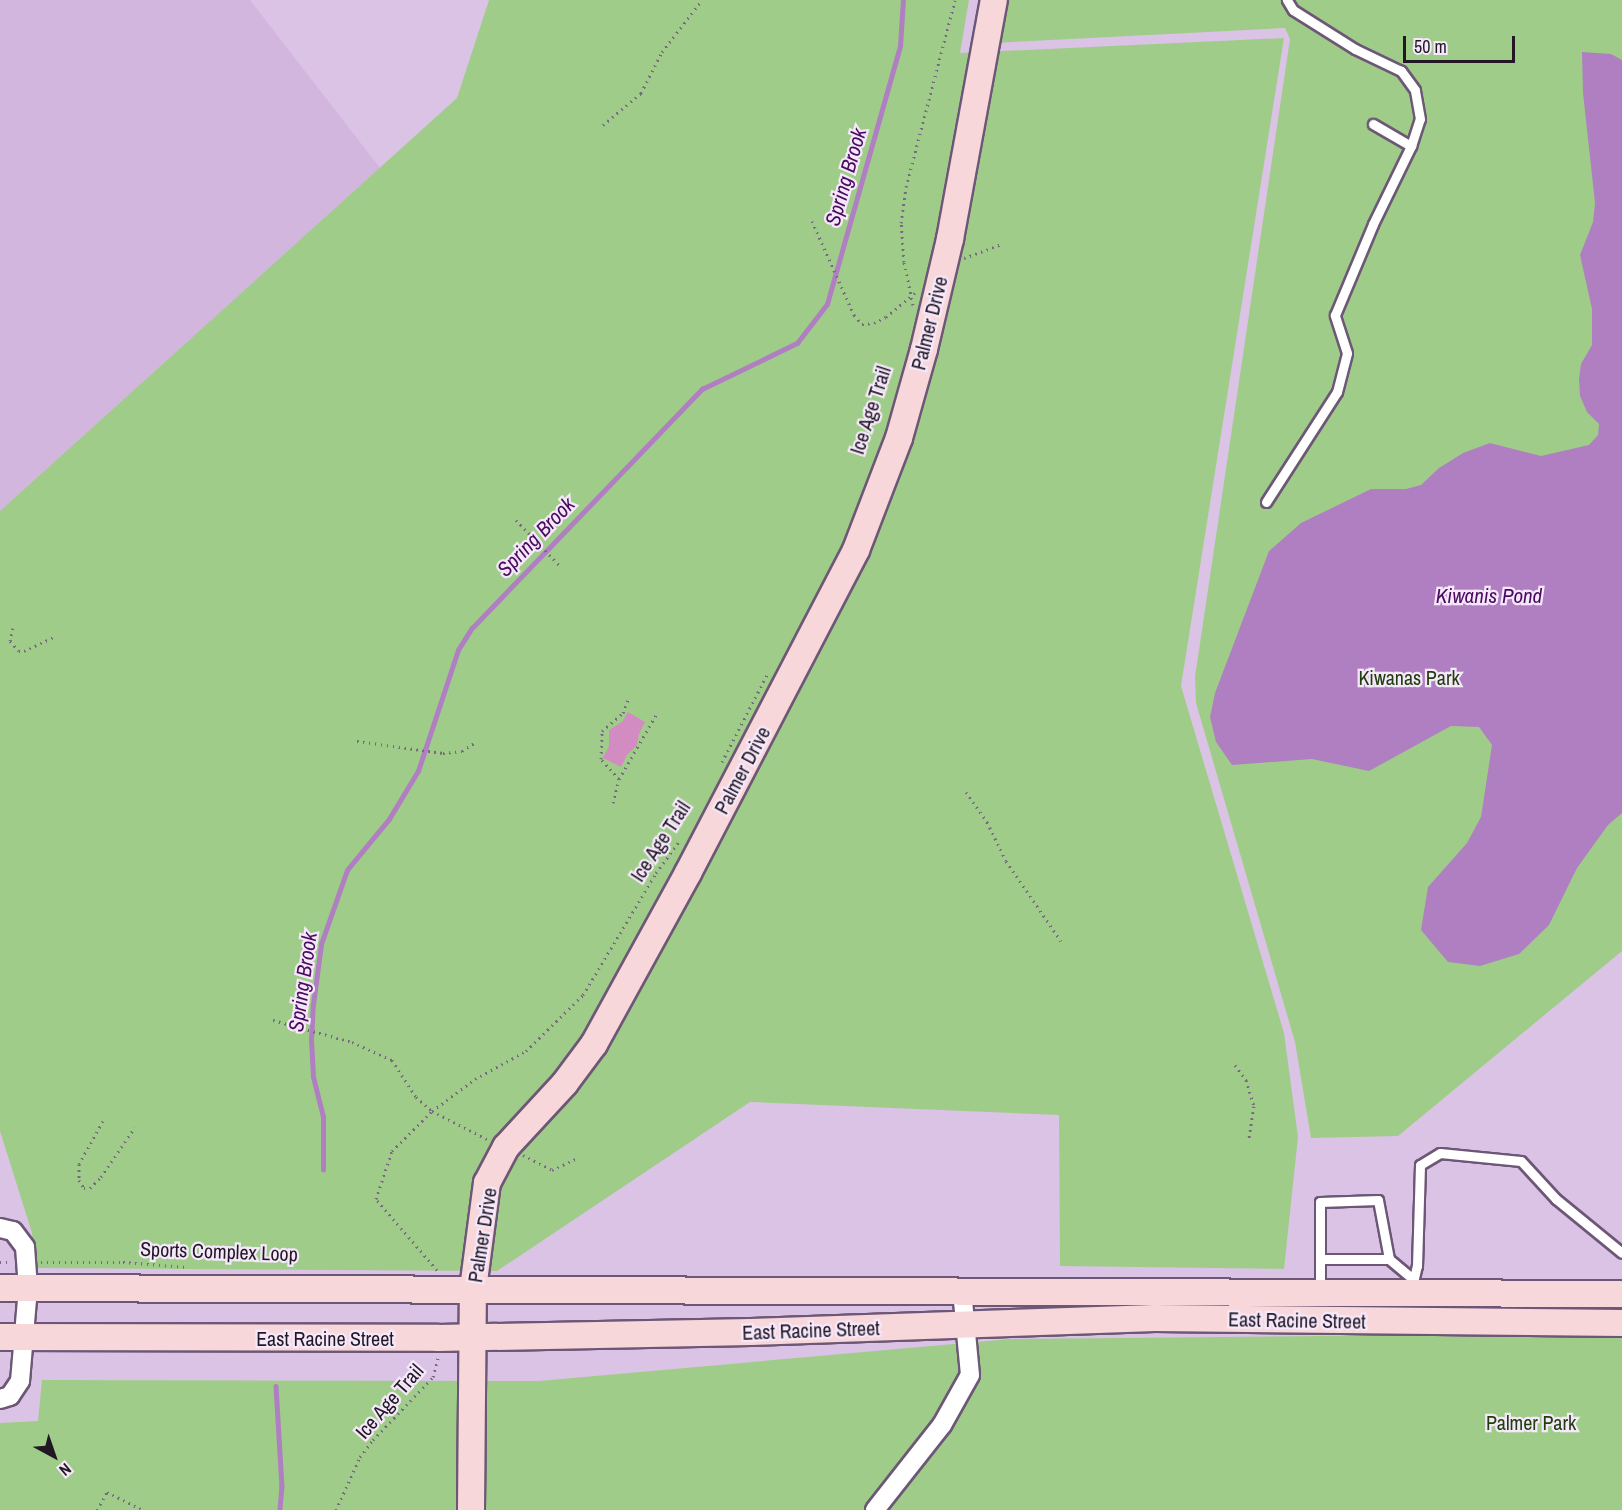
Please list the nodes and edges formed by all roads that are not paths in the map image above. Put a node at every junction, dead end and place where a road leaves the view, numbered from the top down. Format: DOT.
graph roads {
  1 [pos="994,0"];
  2 [pos="1287,0"];
  3 [pos="1373,124"];
  4 [pos="1411,146"];
  5 [pos="1266,502"];
  6 [pos="0,1228"];
  7 [pos="1622,1253"];
  8 [pos="1320,1259"];
  9 [pos="1389,1259"];
  10 [pos="0,1288"];
  11 [pos="28,1288"];
  12 [pos="473,1289"];
  13 [pos="962,1291"];
  14 [pos="1320,1293"];
  15 [pos="1622,1294"];
  16 [pos="1412,1301"];
  17 [pos="1622,1323"];
  18 [pos="966,1324"];
  19 [pos="0,1337"];
  20 [pos="25,1337"];
  21 [pos="474,1338"];
  22 [pos="0,1399"];
  23 [pos="471,1510"];
  24 [pos="875,1510"];
  1 -- 12 [label="main road, Palmer Drive"];
  2 -- 4 [label="lane"];
  3 -- 4 [label="lane"];
  4 -- 5 [label="lane"];
  6 -- 11 [label="street"];
  7 -- 16 [label="lane"];
  8 -- 9 [label="lane"];
  8 -- 9 [label="lane"];
  8 -- 14 [label="lane"];
  9 -- 16 [label="lane"];
  10 -- 11 [label="main road, East Racine Street"];
  11 -- 12 [label="main road, East Racine Street"];
  11 -- 20 [label="street"];
  12 -- 13 [label="main road, East Racine Street"];
  12 -- 21 [label="main road, Palmer Drive"];
  13 -- 14 [label="main road, East Racine Street"];
  13 -- 18 [label="street"];
  14 -- 16 [label="main road, East Racine Street"];
  15 -- 16 [label="main road, East Racine Street"];
  16 -- 17 [label="main road, East Racine Street"];
  16 -- 18 [label="main road, East Racine Street"];
  18 -- 21 [label="main road, East Racine Street"];
  18 -- 24 [label="street"];
  19 -- 20 [label="main road, East Racine Street"];
  20 -- 21 [label="main road, East Racine Street"];
  20 -- 22 [label="street"];
  21 -- 23 [label="main road, Palmer Drive"];
}
